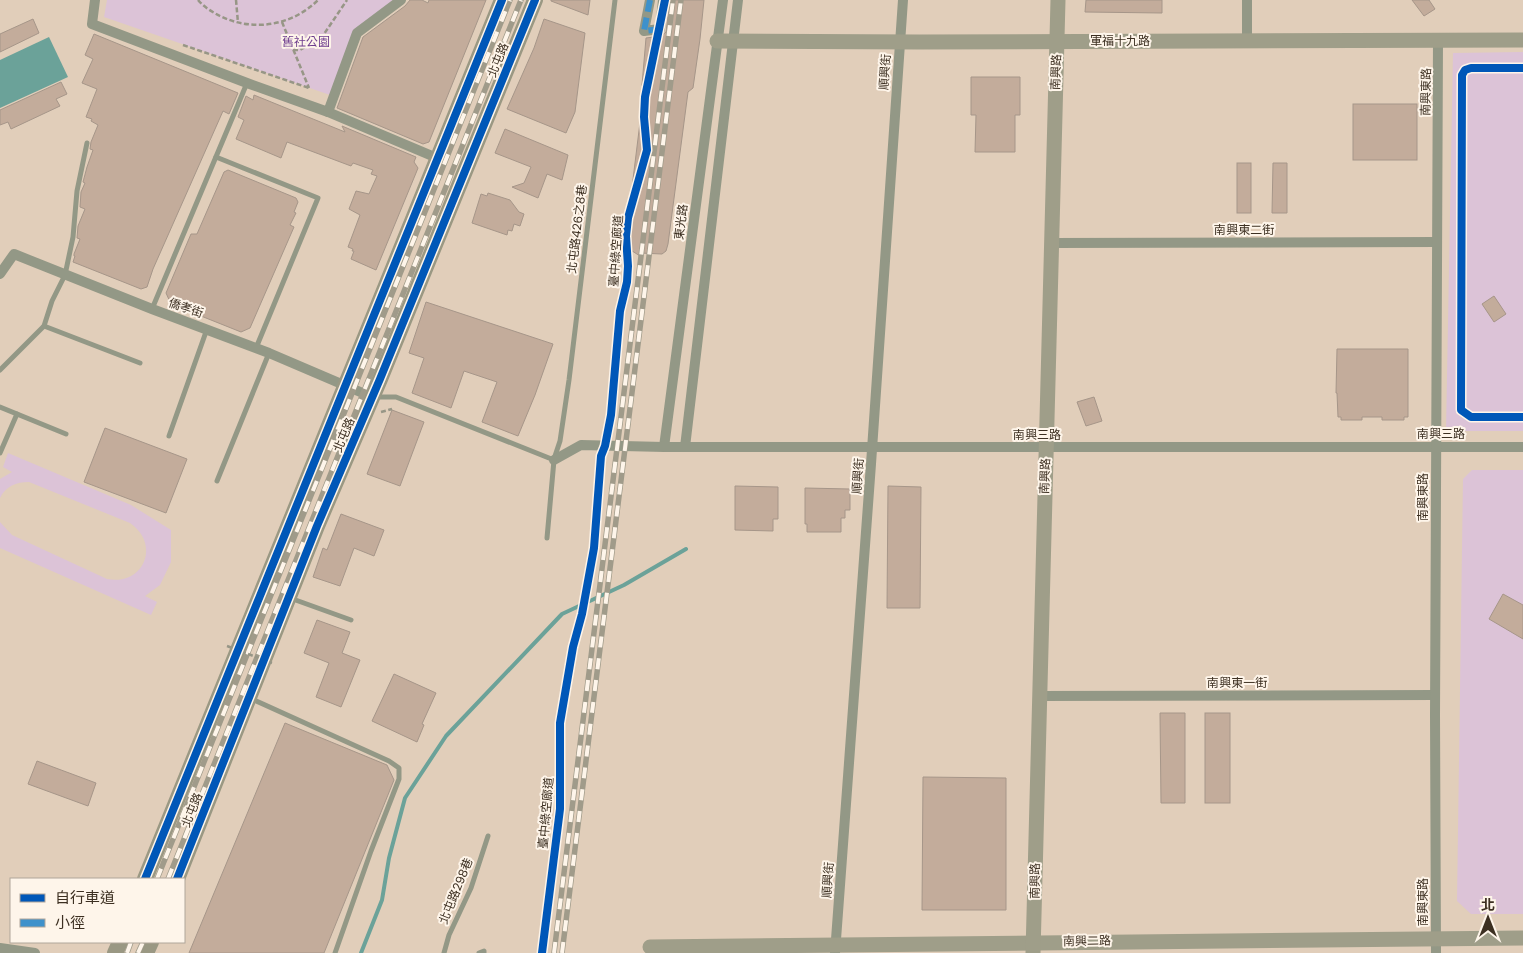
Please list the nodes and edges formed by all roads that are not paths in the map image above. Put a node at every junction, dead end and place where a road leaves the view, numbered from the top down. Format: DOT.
graph roads {
  1 [pos="95,0"];
  2 [pos="400,0"];
  3 [pos="502,0"];
  4 [pos="535,0"];
  5 [pos="650,0"];
  6 [pos="663,0"];
  7 [pos="723,0"];
  8 [pos="738,0"];
  9 [pos="903,0"];
  10 [pos="1058,0"];
  11 [pos="1247,0"];
  12 [pos="615,1"];
  13 [pos="1248,40"];
  14 [pos="1438,40"];
  15 [pos="1523,40"];
  16 [pos="725,42"];
  17 [pos="900,42"];
  18 [pos="1057,42"];
  19 [pos="247,84"];
  20 [pos="328,112"];
  21 [pos="87,143"];
  22 [pos="216,157"];
  23 [pos="437,158"];
  24 [pos="1437,242"];
  25 [pos="1052,243"];
  26 [pos="0,274"];
  27 [pos="65,275"];
  28 [pos="152,309"];
  29 [pos="44,326"];
  30 [pos="207,328"];
  31 [pos="256,348"];
  32 [pos="270,353"];
  33 [pos="140,363"];
  34 [pos="0,370"];
  35 [pos="346,386"];
  36 [pos="372,397"];
  37 [pos="0,407"];
  38 [pos="16,414"];
  39 [pos="66,434"];
  40 [pos="169,436"];
  41 [pos="1436,446"];
  42 [pos="664,447"];
  43 [pos="684,447"];
  44 [pos="872,447"];
  45 [pos="1046,447"];
  46 [pos="1523,447"];
  47 [pos="0,453"];
  48 [pos="554,460"];
  49 [pos="217,481"];
  50 [pos="547,538"];
  51 [pos="289,598"];
  52 [pos="351,620"];
  53 [pos="1435,695"];
  54 [pos="1039,696"];
  55 [pos="249,698"];
  56 [pos="488,836"];
  57 [pos="145,878"];
  58 [pos="177,878"];
  59 [pos="1523,938"];
  60 [pos="1436,945"];
  61 [pos="650,947"];
  62 [pos="1033,947"];
  63 [pos="0,948"];
  64 [pos="836,948"];
  65 [pos="35,953"];
  66 [pos="335,953"];
  67 [pos="444,953"];
  68 [pos="479,953"];
  69 [pos="484,953"];
  1 -- 19 [label="street"];
  2 -- 20 [label="street"];
  3 -- 23 [label="main road, 北屯路"];
  4 -- 36 [label="main road, 北屯路"];
  5 -- 6 [label="street"];
  7 -- 16 [label="street, 東光路"];
  8 -- 16 [label="street, 東光路"];
  9 -- 17 [label="street, 順興街"];
  10 -- 18 [label="street, 南興路"];
  11 -- 13 [label="street"];
  12 -- 48 [label="lane, 北屯路426之8巷"];
  13 -- 14 [label="street, 軍福十九路"];
  13 -- 18 [label="street, 軍福十九路"];
  14 -- 15 [label="street, 軍福十九路"];
  14 -- 24 [label="street, 南興東路"];
  16 -- 17 [label="street, 軍福十九路"];
  16 -- 42 [label="street, 東光路"];
  16 -- 43 [label="street, 東光路"];
  17 -- 18 [label="street, 軍福十九路"];
  17 -- 44 [label="street, 順興街"];
  18 -- 25 [label="street, 南興路"];
  19 -- 20 [label="street"];
  19 -- 22 [label="lane"];
  20 -- 23 [label="street"];
  21 -- 27 [label="lane"];
  22 -- 28 [label="lane"];
  22 -- 31 [label="lane"];
  23 -- 35 [label="main road, 北屯路"];
  24 -- 25 [label="street, 南興東二街"];
  24 -- 41 [label="street, 南興東路"];
  25 -- 45 [label="street, 南興路"];
  26 -- 27 [label="street, 僑孝街"];
  27 -- 28 [label="street, 僑孝街"];
  27 -- 29 [label="lane"];
  28 -- 30 [label="street, 僑孝街"];
  29 -- 33 [label="lane"];
  29 -- 34 [label="lane"];
  30 -- 31 [label="street, 僑孝街"];
  30 -- 40 [label="lane"];
  31 -- 32 [label="street, 僑孝街"];
  32 -- 35 [label="street, 僑孝街"];
  32 -- 49 [label="lane"];
  35 -- 36 [label="street, 僑孝街"];
  35 -- 57 [label="main road, 北屯路"];
  36 -- 48 [label="lane"];
  36 -- 51 [label="main road, 北屯路"];
  37 -- 38 [label="lane"];
  38 -- 39 [label="lane"];
  38 -- 47 [label="lane"];
  41 -- 45 [label="street, 南興三路"];
  41 -- 46 [label="street, 南興三路"];
  41 -- 53 [label="street, 南興東路"];
  42 -- 43 [label="street, 南興三路"];
  42 -- 48 [label="street, 南興三路"];
  43 -- 44 [label="street, 南興三路"];
  44 -- 45 [label="street, 南興三路"];
  44 -- 64 [label="street, 順興街"];
  45 -- 54 [label="street, 南興路"];
  48 -- 50 [label="lane, 北屯路426之8巷"];
  51 -- 52 [label="lane"];
  51 -- 55 [label="main road, 北屯路"];
  53 -- 54 [label="street, 南興東一街"];
  53 -- 60 [label="street, 南興東路"];
  54 -- 62 [label="street, 南興路"];
  55 -- 58 [label="main road, 北屯路"];
  55 -- 66 [label="lane"];
  56 -- 67 [label="lane, 北屯路298巷"];
  59 -- 60 [label="street, 南興二路"];
  60 -- 62 [label="street, 南興二路"];
  61 -- 64 [label="street, 南興二路"];
  62 -- 64 [label="street, 南興二路"];
  63 -- 65 [label="street"];
  68 -- 69 [label="lane"];
}
